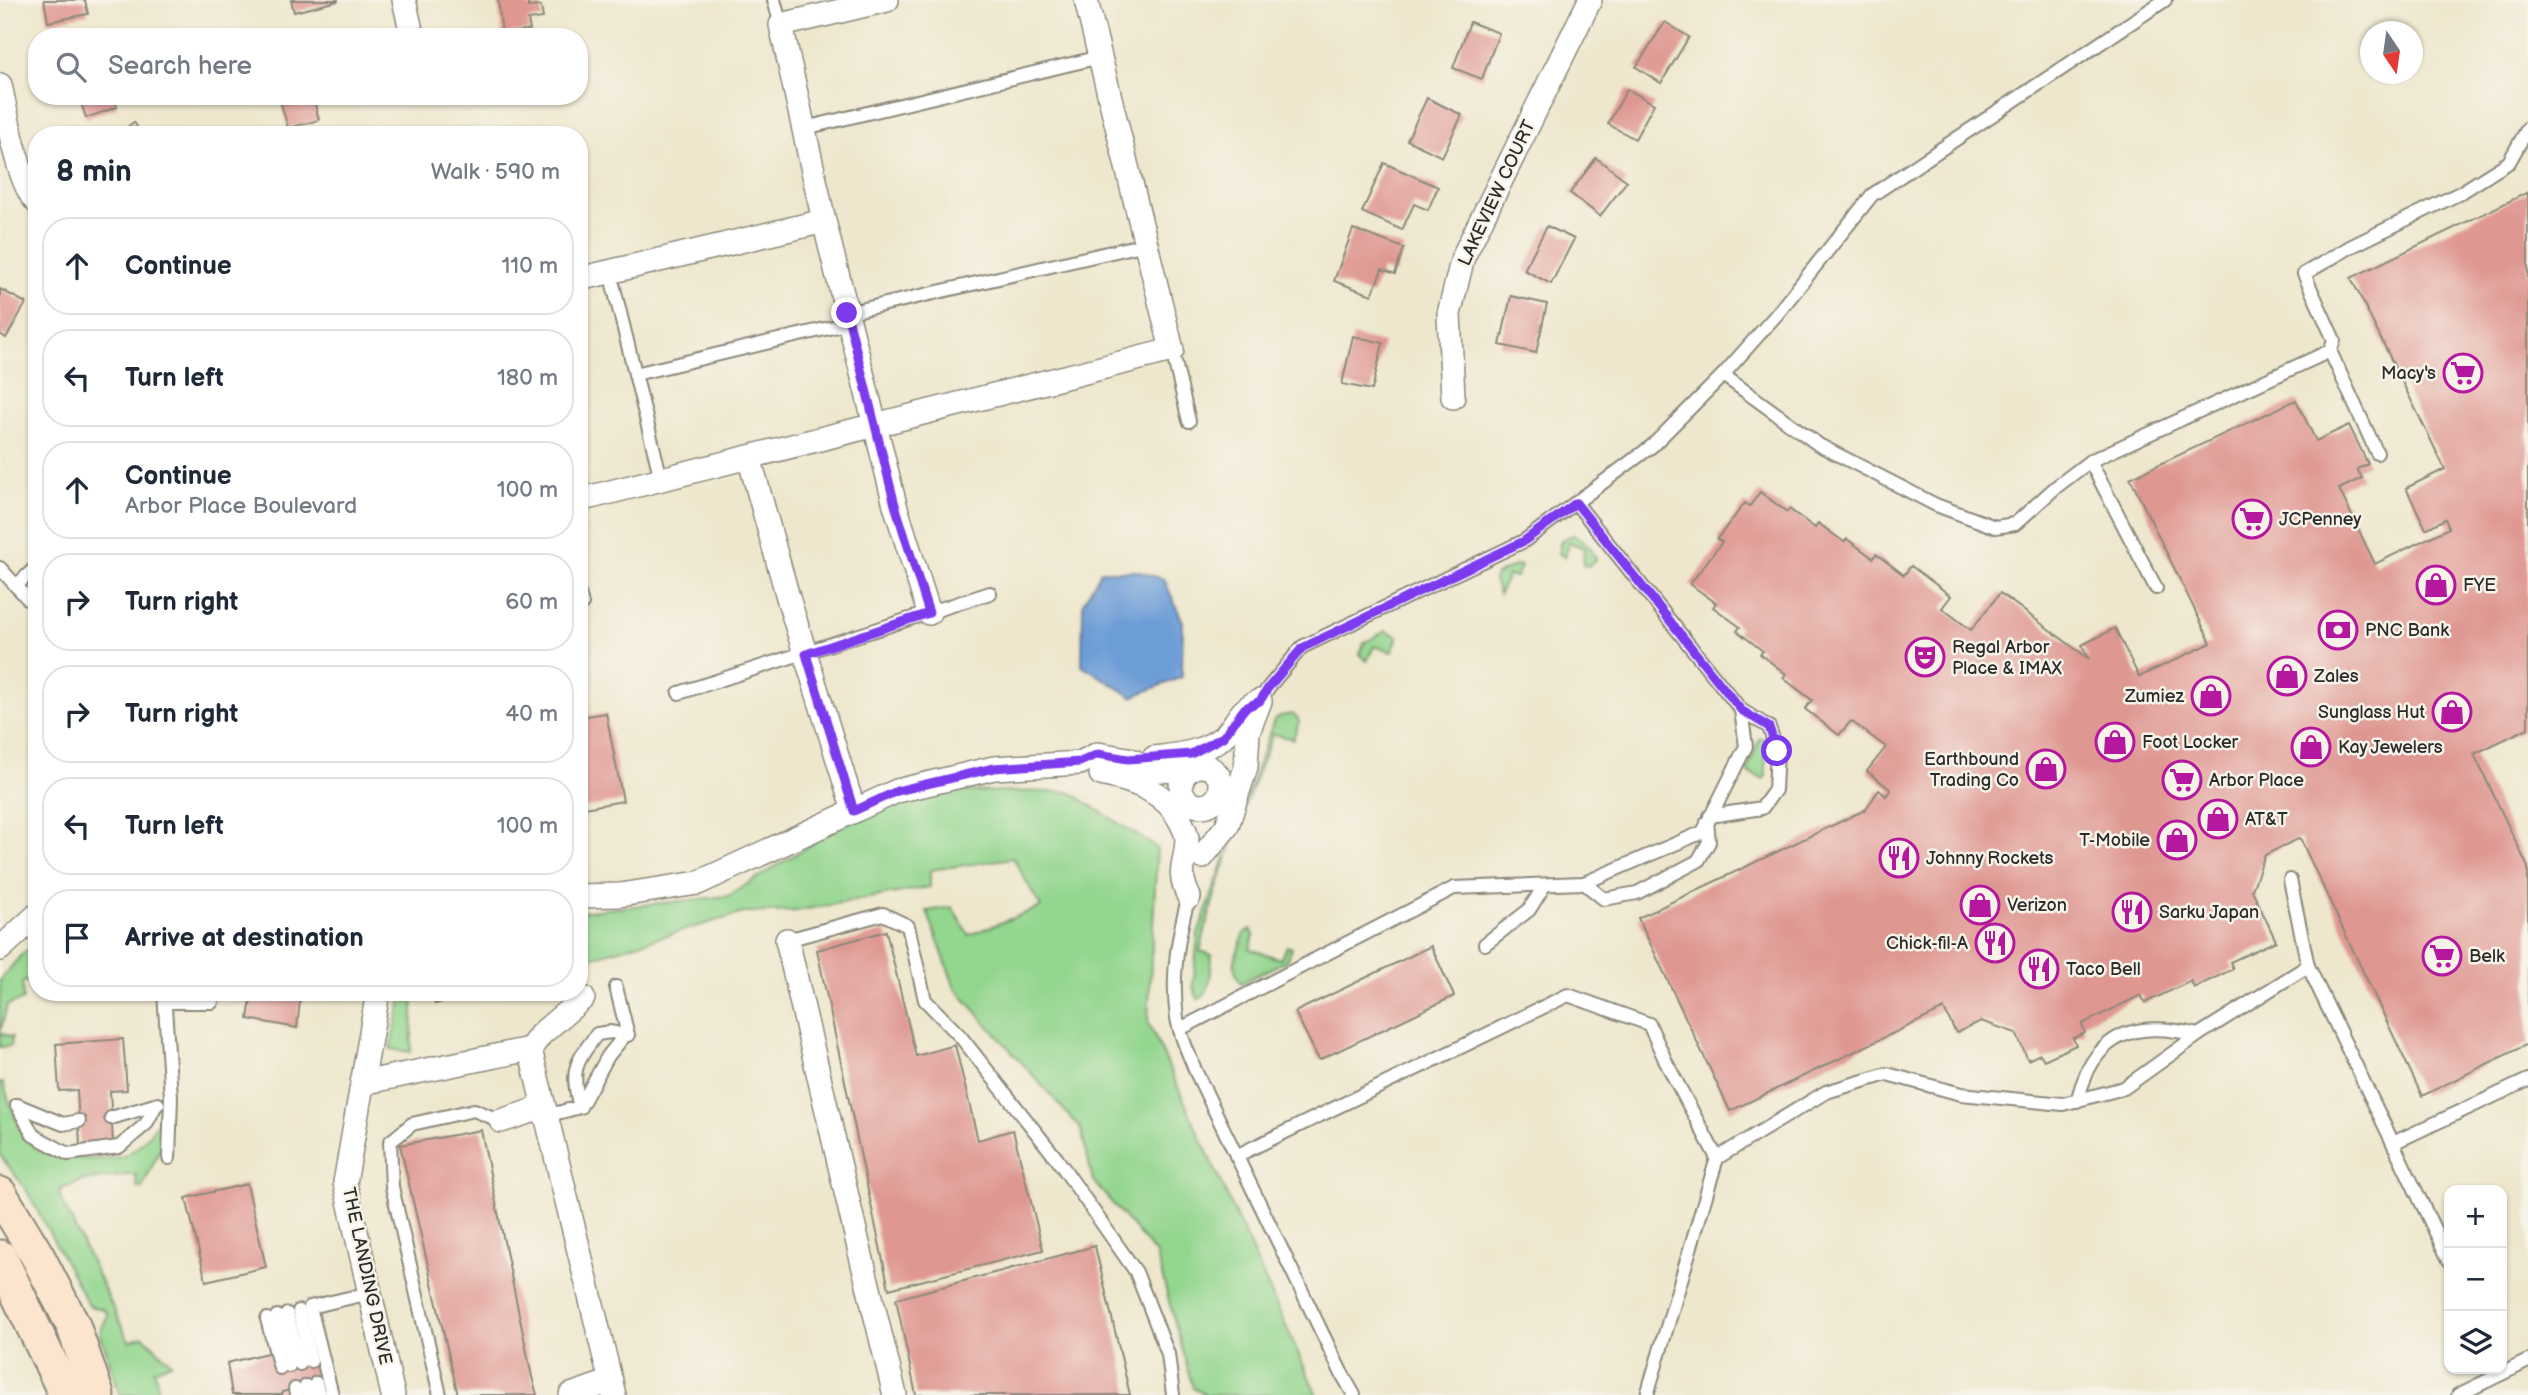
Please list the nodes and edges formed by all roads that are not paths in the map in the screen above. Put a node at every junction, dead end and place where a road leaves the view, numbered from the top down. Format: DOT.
graph roads {
  1 [pos="404,0"];
  2 [pos="774,0"];
  3 [pos="887,0"];
  4 [pos="1086,0"];
  5 [pos="1590,0"];
  6 [pos="2165,0"];
  7 [pos="781,25"];
  8 [pos="411,28"];
  9 [pos="1100,57"];
  10 [pos="0,85"];
  11 [pos="805,128"];
  12 [pos="2528,128"];
  13 [pos="28,189"];
  14 [pos="824,220"];
  15 [pos="1146,244"];
  16 [pos="610,272"];
  17 [pos="588,277"];
  18 [pos="849,318"];
  19 [pos="1171,350"];
  20 [pos="2330,351"];
  21 [pos="635,374"];
  22 [pos="1723,375"];
  23 [pos="1453,397"];
  24 [pos="1189,421"];
  25 [pos="875,425"];
  26 [pos="2377,453"];
  27 [pos="749,457"];
  28 [pos="2091,461"];
  29 [pos="661,479"];
  30 [pos="588,497"];
  31 [pos="1576,503"];
  32 [pos="0,568"];
  33 [pos="28,575"];
  34 [pos="16,586"];
  35 [pos="2156,588"];
  36 [pos="990,593"];
  37 [pos="28,600"];
  38 [pos="929,613"];
  39 [pos="806,654"];
  40 [pos="679,693"];
  41 [pos="1260,701"];
  42 [pos="1741,710"];
  43 [pos="1248,732"];
  44 [pos="1128,759"];
  45 [pos="1080,762"];
  46 [pos="1246,767"];
  47 [pos="1101,774"];
  48 [pos="1201,786"];
  49 [pos="854,811"];
  50 [pos="1709,819"];
  51 [pos="1227,826"];
  52 [pos="1202,857"];
  53 [pos="2290,880"];
  54 [pos="1584,883"];
  55 [pos="1544,886"];
  56 [pos="1191,892"];
  57 [pos="588,896"];
  58 [pos="28,923"];
  59 [pos="788,940"];
  60 [pos="1485,944"];
  61 [pos="0,949"];
  62 [pos="2308,966"];
  63 [pos="616,987"];
  64 [pos="164,1001"];
  65 [pos="202,1001"];
  66 [pos="376,1001"];
  67 [pos="580,1001"];
  68 [pos="212,1002"];
  69 [pos="1180,1029"];
  70 [pos="628,1035"];
  71 [pos="2198,1035"];
  72 [pos="530,1049"];
  73 [pos="2528,1080"];
  74 [pos="362,1083"];
  75 [pos="171,1097"];
  76 [pos="2077,1101"];
  77 [pos="156,1105"];
  78 [pos="580,1107"];
  79 [pos="545,1112"];
  80 [pos="111,1118"];
  81 [pos="79,1121"];
  82 [pos="500,1121"];
  83 [pos="2393,1143"];
  84 [pos="1236,1156"];
  85 [pos="169,1158"];
  86 [pos="1717,1158"];
  87 [pos="0,1195"];
  88 [pos="2444,1250"];
  89 [pos="0,1257"];
  90 [pos="370,1293"];
  91 [pos="288,1313"];
  92 [pos="2528,1361"];
  93 [pos="2507,1369"];
  94 [pos="2497,1374"];
  95 [pos="612,1388"];
  96 [pos="66,1395"];
  97 [pos="97,1395"];
  98 [pos="332,1395"];
  99 [pos="393,1395"];
  100 [pos="440,1395"];
  101 [pos="571,1395"];
  102 [pos="895,1395"];
  103 [pos="1173,1395"];
  104 [pos="1354,1395"];
  105 [pos="1647,1395"];
  106 [pos="2458,1395"];
  1 -- 8 [label="street"];
  2 -- 7 [label="lane"];
  3 -- 7 [label="street"];
  4 -- 9 [label="street"];
  5 -- 23 [label="street, LAKEVIEW COURT"];
  6 -- 22 [label="lane"];
  7 -- 11 [label="street"];
  9 -- 11 [label="lane"];
  9 -- 15 [label="street"];
  10 -- 13 [label="street"];
  11 -- 14 [label="street"];
  12 -- 20 [label="lane"];
  14 -- 16 [label="street"];
  14 -- 18 [label="street"];
  15 -- 18 [label="lane"];
  15 -- 19 [label="street"];
  16 -- 17 [label="street"];
  16 -- 21 [label="lane"];
  18 -- 21 [label="lane"];
  18 -- 25 [label="street"];
  19 -- 24 [label="lane"];
  19 -- 25 [label="street"];
  20 -- 26 [label="lane"];
  20 -- 28 [label="lane"];
  21 -- 29 [label="lane"];
  22 -- 28 [label="lane"];
  22 -- 31 [label="lane"];
  25 -- 27 [label="street"];
  25 -- 38 [label="street"];
  27 -- 29 [label="street"];
  27 -- 39 [label="street"];
  28 -- 35 [label="lane"];
  29 -- 30 [label="street"];
  31 -- 41 [label="lane"];
  31 -- 42 [label="lane"];
  32 -- 34 [label="lane"];
  33 -- 34 [label="lane"];
  34 -- 37 [label="lane"];
  36 -- 38 [label="lane"];
  38 -- 39 [label="lane"];
  39 -- 40 [label="lane"];
  39 -- 49 [label="street"];
  41 -- 43 [label="street"];
  41 -- 44 [label="street"];
  42 -- 50 [label="lane"];
  42 -- 50 [label="lane"];
  43 -- 46 [label="street"];
  43 -- 48 [label="street"];
  44 -- 45 [label="street"];
  44 -- 48 [label="street"];
  45 -- 47 [label="street"];
  45 -- 49 [label="street"];
  46 -- 48 [label="street"];
  46 -- 51 [label="street"];
  47 -- 48 [label="street"];
  47 -- 56 [label="street"];
  48 -- 51 [label="street"];
  48 -- 52 [label="street"];
  49 -- 57 [label="street"];
  50 -- 54 [label="lane"];
  50 -- 54 [label="lane"];
  51 -- 52 [label="street"];
  52 -- 56 [label="street"];
  53 -- 62 [label="lane"];
  54 -- 55 [label="lane"];
  55 -- 60 [label="lane"];
  55 -- 69 [label="lane"];
  56 -- 69 [label="lane"];
  58 -- 61 [label="street"];
  59 -- 102 [label="street"];
  59 -- 103 [label="lane"];
  62 -- 71 [label="lane"];
  62 -- 83 [label="lane"];
  63 -- 70 [label="lane"];
  64 -- 75 [label="lane"];
  65 -- 68 [label="lane"];
  66 -- 74 [label="street, THE LANDING DRIVE"];
  67 -- 72 [label="street"];
  69 -- 84 [label="lane"];
  71 -- 76 [label="lane"];
  71 -- 76 [label="lane"];
  72 -- 74 [label="street"];
  72 -- 79 [label="street"];
  73 -- 83 [label="lane"];
  74 -- 90 [label="street, THE LANDING DRIVE"];
  75 -- 77 [label="lane"];
  75 -- 85 [label="lane"];
  76 -- 86 [label="lane"];
  77 -- 80 [label="lane"];
  77 -- 81 [label="lane"];
  78 -- 78 [label="lane"];
  78 -- 79 [label="lane"];
  79 -- 82 [label="street"];
  79 -- 95 [label="street"];
  82 -- 100 [label="lane"];
  83 -- 88 [label="lane"];
  84 -- 86 [label="lane"];
  84 -- 104 [label="lane"];
  86 -- 105 [label="lane"];
  87 -- 97 [label="main road"];
  89 -- 96 [label="main road"];
  90 -- 91 [label="lane"];
  90 -- 99 [label="street, THE LANDING DRIVE"];
  91 -- 91 [label="lane"];
  91 -- 98 [label="lane"];
  92 -- 93 [label="lane"];
  94 -- 106 [label="lane"];
  95 -- 101 [label="street"];
}
